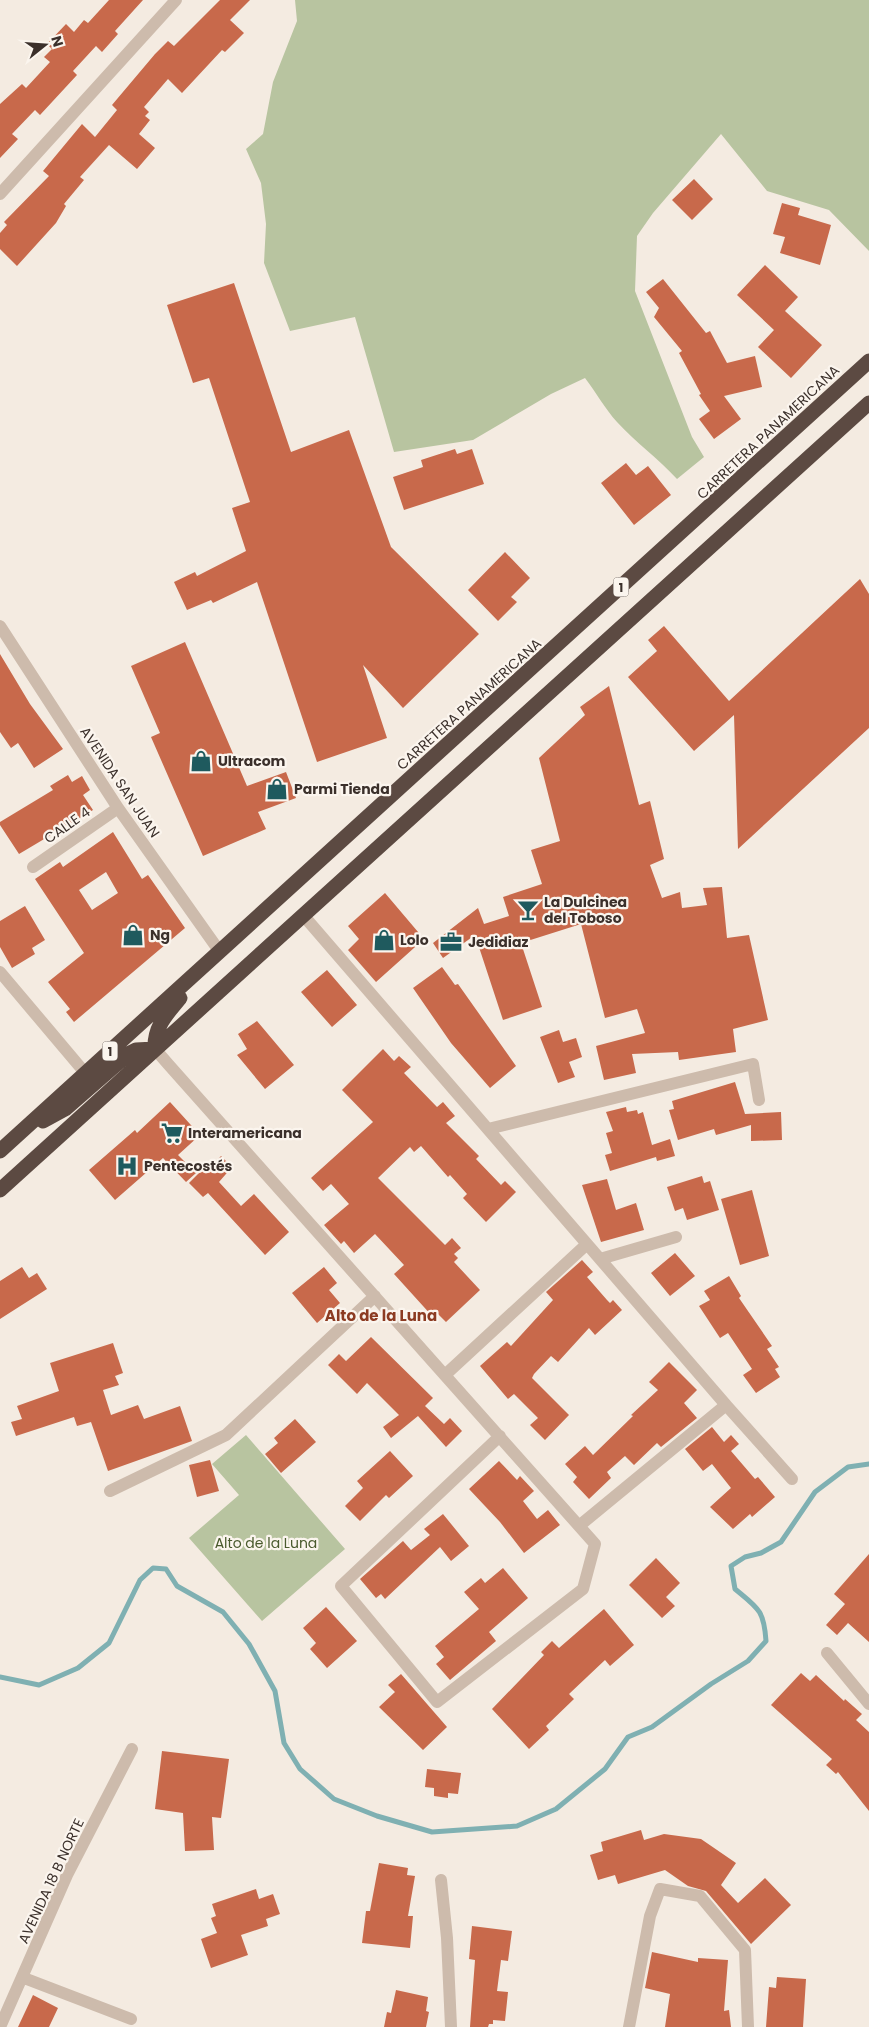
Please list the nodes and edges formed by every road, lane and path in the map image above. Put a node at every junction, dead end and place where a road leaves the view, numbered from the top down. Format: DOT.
graph roads {
  1 [pos="176,0"];
  2 [pos="0,194"];
  3 [pos="869,361"];
  4 [pos="869,403"];
  5 [pos="0,626"];
  6 [pos="118,808"];
  7 [pos="33,867"];
  8 [pos="303,914"];
  9 [pos="220,952"];
  10 [pos="203,967"];
  11 [pos="0,972"];
  12 [pos="154,1049"];
  13 [pos="86,1074"];
  14 [pos="759,1100"];
  15 [pos="488,1129"];
  16 [pos="21,1133"];
  17 [pos="0,1151"];
  18 [pos="0,1190"];
  19 [pos="676,1237"];
  20 [pos="587,1244"];
  21 [pos="600,1259"];
  22 [pos="375,1296"];
  23 [pos="445,1375"];
  24 [pos="726,1404"];
  25 [pos="500,1436"];
  26 [pos="792,1479"];
  27 [pos="110,1492"];
  28 [pos="579,1526"];
  29 [pos="827,1653"];
  30 [pos="869,1704"];
  31 [pos="132,1749"];
  32 [pos="441,1880"];
  33 [pos="24,1978"];
  34 [pos="131,2019"];
  35 [pos="0,2027"];
  36 [pos="451,2027"];
  37 [pos="629,2027"];
  38 [pos="748,2027"];
  1 -- 2 [label="street"];
  3 -- 9 [label="highway, CARRETERA PANAMERICANA / 1"];
  4 -- 8 [label="highway, 1"];
  5 -- 6 [label="street, AVENIDA SAN JUAN"];
  6 -- 7 [label="street, CALLE 4"];
  6 -- 9 [label="street, AVENIDA SAN JUAN"];
  8 -- 12 [label="highway, 1"];
  8 -- 15 [label="street"];
  9 -- 10 [label="highway, CARRETERA PANAMERICANA / 1"];
  10 -- 12 [label="highway"];
  10 -- 13 [label="highway, CARRETERA PANAMERICANA / 1"];
  11 -- 13 [label="street"];
  12 -- 16 [label="highway"];
  12 -- 18 [label="highway, 1"];
  12 -- 22 [label="street"];
  13 -- 16 [label="highway, CARRETERA PANAMERICANA / 1"];
  14 -- 15 [label="street"];
  15 -- 20 [label="street"];
  16 -- 17 [label="highway, CARRETERA PANAMERICANA / 1"];
  19 -- 21 [label="street"];
  20 -- 21 [label="street"];
  20 -- 23 [label="street"];
  21 -- 24 [label="street"];
  22 -- 23 [label="street"];
  22 -- 27 [label="street"];
  23 -- 25 [label="street"];
  24 -- 26 [label="street"];
  24 -- 28 [label="street"];
  25 -- 28 [label="street"];
  25 -- 28 [label="street"];
  29 -- 30 [label="street"];
  31 -- 33 [label="street, AVENIDA 18 B NORTE"];
  32 -- 36 [label="street"];
  33 -- 34 [label="street"];
  33 -- 35 [label="street, AVENIDA 18 B NORTE"];
  37 -- 38 [label="street"];
}
